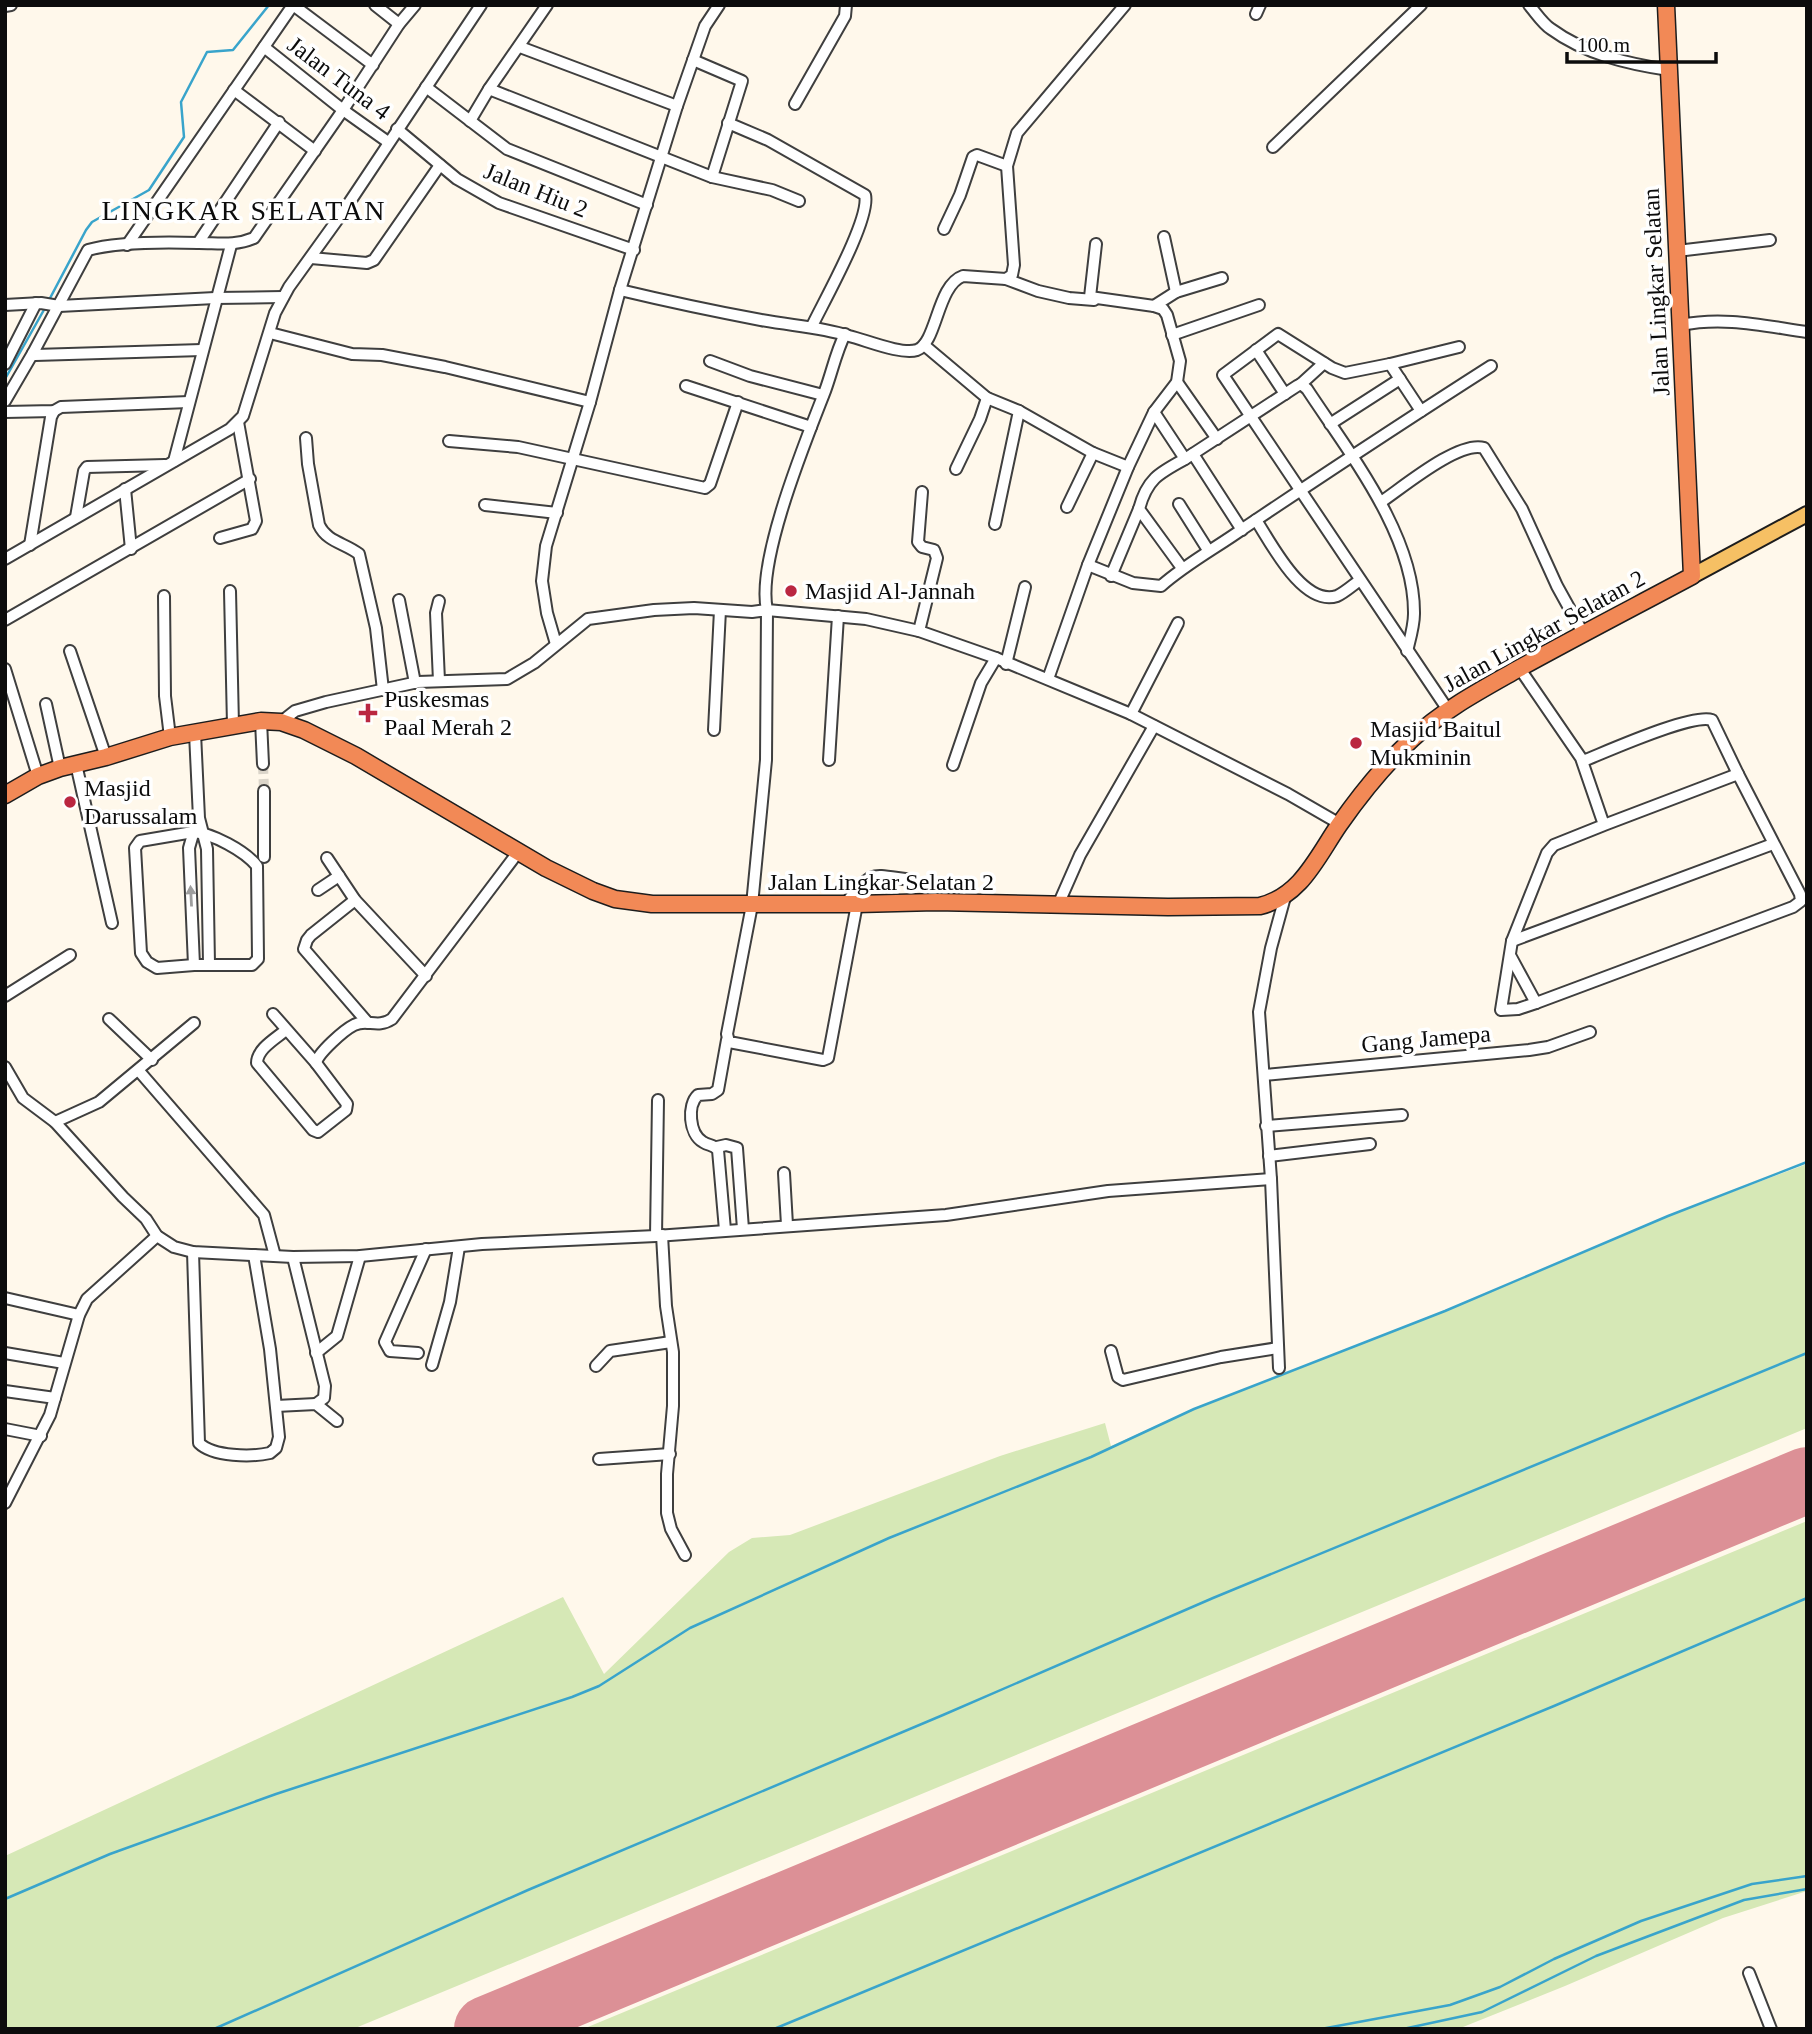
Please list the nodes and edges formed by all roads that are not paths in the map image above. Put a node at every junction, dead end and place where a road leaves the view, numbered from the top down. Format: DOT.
graph roads {
  1 [pos="12,5"];
  2 [pos="293,5"];
  3 [pos="375,5"];
  4 [pos="415,5"];
  5 [pos="466,5"];
  6 [pos="547,5"];
  7 [pos="719,5"];
  8 [pos="846,5"];
  9 [pos="1125,5"];
  10 [pos="1421,5"];
  11 [pos="1529,5"];
  12 [pos="1666,5"];
  13 [pos="5,6"];
  14 [pos="478,9"];
  15 [pos="1539,10"];
  16 [pos="399,24"];
  17 [pos="264,47"];
  18 [pos="520,47"];
  19 [pos="693,60"];
  20 [pos="373,65"];
  21 [pos="1668,70"];
  22 [pos="426,87"];
  23 [pos="489,89"];
  24 [pos="234,90"];
  25 [pos="795,104"];
  26 [pos="677,106"];
  27 [pos="344,110"];
  28 [pos="470,121"];
  29 [pos="279,122"];
  30 [pos="728,123"];
  31 [pos="397,128"];
  32 [pos="388,142"];
  33 [pos="1273,147"];
  34 [pos="315,151"];
  35 [pos="662,156"];
  36 [pos="440,164"];
  37 [pos="1007,166"];
  38 [pos="712,177"];
  39 [pos="799,201"];
  40 [pos="647,205"];
  41 [pos="944,229"];
  42 [pos="1164,237"];
  43 [pos="1770,240"];
  44 [pos="198,243"];
  45 [pos="1096,244"];
  46 [pos="231,245"];
  47 [pos="127,246"];
  48 [pos="634,250"];
  49 [pos="1677,251"];
  50 [pos="311,258"];
  51 [pos="1223,278"];
  52 [pos="1006,279"];
  53 [pos="620,290"];
  54 [pos="1176,292"];
  55 [pos="283,297"];
  56 [pos="215,298"];
  57 [pos="1094,300"];
  58 [pos="47,304"];
  59 [pos="5,305"];
  60 [pos="1259,305"];
  61 [pos="1154,306"];
  62 [pos="812,326"];
  63 [pos="1681,326"];
  64 [pos="1807,332"];
  65 [pos="270,333"];
  66 [pos="845,334"];
  67 [pos="1172,335"];
  68 [pos="924,345"];
  69 [pos="1459,347"];
  70 [pos="202,350"];
  71 [pos="1256,350"];
  72 [pos="33,353"];
  73 [pos="6,361"];
  74 [pos="710,361"];
  75 [pos="1324,363"];
  76 [pos="1390,364"];
  77 [pos="1491,366"];
  78 [pos="1400,379"];
  79 [pos="1177,382"];
  80 [pos="1301,384"];
  81 [pos="686,386"];
  82 [pos="1285,394"];
  83 [pos="823,395"];
  84 [pos="987,398"];
  85 [pos="5,401"];
  86 [pos="590,401"];
  87 [pos="189,402"];
  88 [pos="738,402"];
  89 [pos="54,411"];
  90 [pos="1019,411"];
  91 [pos="1421,411"];
  92 [pos="5,412"];
  93 [pos="1154,412"];
  94 [pos="1251,417"];
  95 [pos="238,422"];
  96 [pos="1330,424"];
  97 [pos="811,426"];
  98 [pos="306,438"];
  99 [pos="1217,439"];
  100 [pos="449,441"];
  101 [pos="1093,453"];
  102 [pos="1351,456"];
  103 [pos="1189,457"];
  104 [pos="574,459"];
  105 [pos="170,463"];
  106 [pos="1128,467"];
  107 [pos="956,469"];
  108 [pos="250,479"];
  109 [pos="125,489"];
  110 [pos="1300,489"];
  111 [pos="922,492"];
  112 [pos="1381,502"];
  113 [pos="1179,504"];
  114 [pos="485,505"];
  115 [pos="1067,507"];
  116 [pos="1139,509"];
  117 [pos="557,513"];
  118 [pos="1807,514"];
  119 [pos="76,517"];
  120 [pos="1256,520"];
  121 [pos="995,524"];
  122 [pos="1242,530"];
  123 [pos="220,538"];
  124 [pos="30,545"];
  125 [pos="131,548"];
  126 [pos="1208,550"];
  127 [pos="5,559"];
  128 [pos="1088,565"];
  129 [pos="1182,568"];
  130 [pos="1111,576"];
  131 [pos="1692,576"];
  132 [pos="1360,580"];
  133 [pos="1025,587"];
  134 [pos="230,591"];
  135 [pos="164,596"];
  136 [pos="399,600"];
  137 [pos="439,601"];
  138 [pos="720,610"];
  139 [pos="766,610"];
  140 [pos="838,616"];
  141 [pos="5,620"];
  142 [pos="1178,623"];
  143 [pos="919,631"];
  144 [pos="1583,633"];
  145 [pos="556,644"];
  146 [pos="70,651"];
  147 [pos="1407,651"];
  148 [pos="1001,661"];
  149 [pos="5,669"];
  150 [pos="1520,669"];
  151 [pos="1048,679"];
  152 [pos="439,681"];
  153 [pos="415,683"];
  154 [pos="383,690"];
  155 [pos="46,704"];
  156 [pos="1448,710"];
  157 [pos="1131,714"];
  158 [pos="261,721"];
  159 [pos="281,722"];
  160 [pos="233,725"];
  161 [pos="1154,726"];
  162 [pos="714,730"];
  163 [pos="195,733"];
  164 [pos="170,737"];
  165 [pos="106,757"];
  166 [pos="829,760"];
  167 [pos="1583,761"];
  168 [pos="76,764"];
  169 [pos="263,764"];
  170 [pos="953,765"];
  171 [pos="60,768"];
  172 [pos="1738,774"];
  173 [pos="37,776"];
  174 [pos="264,791"];
  175 [pos="5,795"];
  176 [pos="1340,824"];
  177 [pos="1604,825"];
  178 [pos="199,832"];
  179 [pos="1773,844"];
  180 [pos="189,848"];
  181 [pos="207,849"];
  182 [pos="519,851"];
  183 [pos="264,857"];
  184 [pos="327,858"];
  185 [pos="339,876"];
  186 [pos="911,880"];
  187 [pos="318,890"];
  188 [pos="1285,897"];
  189 [pos="355,900"];
  190 [pos="851,904"];
  191 [pos="752,905"];
  192 [pos="1058,905"];
  193 [pos="112,923"];
  194 [pos="1512,941"];
  195 [pos="70,955"];
  196 [pos="1511,957"];
  197 [pos="209,964"];
  198 [pos="194,965"];
  199 [pos="426,976"];
  200 [pos="5,996"];
  201 [pos="1536,1003"];
  202 [pos="273,1014"];
  203 [pos="110,1019"];
  204 [pos="194,1023"];
  205 [pos="368,1023"];
  206 [pos="286,1030"];
  207 [pos="1590,1032"];
  208 [pos="727,1040"];
  209 [pos="152,1060"];
  210 [pos="316,1063"];
  211 [pos="5,1068"];
  212 [pos="139,1071"];
  213 [pos="1264,1075"];
  214 [pos="658,1100"];
  215 [pos="1402,1115"];
  216 [pos="55,1122"];
  217 [pos="1266,1126"];
  218 [pos="1370,1144"];
  219 [pos="717,1147"];
  220 [pos="1269,1156"];
  221 [pos="784,1173"];
  222 [pos="1271,1179"];
  223 [pos="787,1225"];
  224 [pos="743,1229"];
  225 [pos="725,1230"];
  226 [pos="157,1236"];
  227 [pos="659,1236"];
  228 [pos="459,1247"];
  229 [pos="426,1249"];
  230 [pos="194,1252"];
  231 [pos="254,1255"];
  232 [pos="275,1256"];
  233 [pos="360,1256"];
  234 [pos="293,1257"];
  235 [pos="5,1298"];
  236 [pos="79,1315"];
  237 [pos="671,1342"];
  238 [pos="1278,1348"];
  239 [pos="1111,1351"];
  240 [pos="5,1353"];
  241 [pos="316,1353"];
  242 [pos="418,1353"];
  243 [pos="64,1363"];
  244 [pos="432,1365"];
  245 [pos="596,1366"];
  246 [pos="1279,1368"];
  247 [pos="5,1391"];
  248 [pos="55,1398"];
  249 [pos="316,1404"];
  250 [pos="276,1406"];
  251 [pos="337,1421"];
  252 [pos="5,1429"];
  253 [pos="41,1436"];
  254 [pos="670,1454"];
  255 [pos="599,1459"];
  256 [pos="5,1503"];
  257 [pos="685,1555"];
  258 [pos="1749,1973"];
  259 [pos="1771,2029"];
  1 -- 13 [label="street"];
  2 -- 17 [label="street"];
  2 -- 20 [label="street"];
  3 -- 16 [label="street"];
  4 -- 16 [label="street"];
  5 -- 14 [label="street"];
  6 -- 18 [label="street"];
  7 -- 19 [label="street"];
  8 -- 25 [label="street"];
  9 -- 37 [label="street"];
  10 -- 33 [label="street"];
  11 -- 15 [label="street"];
  12 -- 21 [label="highway, Jalan Lingkar Selatan"];
  14 -- 22 [label="street"];
  15 -- 21 [label="street"];
  16 -- 20 [label="street"];
  17 -- 24 [label="street"];
  17 -- 27 [label="street, Jalan Tuna 4"];
  18 -- 23 [label="street"];
  18 -- 26 [label="street"];
  19 -- 26 [label="street"];
  19 -- 30 [label="street"];
  20 -- 27 [label="street"];
  21 -- 49 [label="highway, Jalan Lingkar Selatan"];
  22 -- 28 [label="street"];
  22 -- 31 [label="street"];
  23 -- 28 [label="street"];
  23 -- 35 [label="street"];
  24 -- 29 [label="street"];
  24 -- 47 [label="street"];
  26 -- 35 [label="street"];
  27 -- 32 [label="street, Jalan Tuna 4"];
  27 -- 34 [label="street"];
  28 -- 40 [label="street"];
  29 -- 34 [label="street"];
  29 -- 44 [label="street"];
  30 -- 38 [label="street"];
  30 -- 62 [label="street"];
  31 -- 32 [label="street"];
  31 -- 36 [label="street, Jalan Hiu 2"];
  32 -- 50 [label="street"];
  34 -- 46 [label="street"];
  35 -- 38 [label="street"];
  35 -- 40 [label="street"];
  36 -- 48 [label="street, Jalan Hiu 2"];
  36 -- 50 [label="street"];
  37 -- 41 [label="street"];
  37 -- 52 [label="street"];
  38 -- 39 [label="street"];
  40 -- 48 [label="street"];
  42 -- 54 [label="street"];
  43 -- 49 [label="street"];
  44 -- 46 [label="street"];
  44 -- 47 [label="street"];
  45 -- 57 [label="street"];
  46 -- 56 [label="street"];
  47 -- 58 [label="street"];
  48 -- 53 [label="street"];
  49 -- 63 [label="highway, Jalan Lingkar Selatan"];
  50 -- 55 [label="street"];
  51 -- 54 [label="street"];
  52 -- 57 [label="street"];
  52 -- 68 [label="street"];
  53 -- 62 [label="street"];
  53 -- 86 [label="street"];
  54 -- 61 [label="street"];
  55 -- 56 [label="street"];
  55 -- 65 [label="street"];
  56 -- 58 [label="street"];
  56 -- 70 [label="street"];
  57 -- 61 [label="street"];
  58 -- 59 [label="street"];
  58 -- 72 [label="street"];
  58 -- 73 [label="street"];
  60 -- 67 [label="street"];
  61 -- 67 [label="street"];
  62 -- 66 [label="street"];
  63 -- 64 [label="street"];
  63 -- 131 [label="highway, Jalan Lingkar Selatan"];
  65 -- 86 [label="street"];
  65 -- 95 [label="street"];
  66 -- 68 [label="street"];
  66 -- 83 [label="street"];
  67 -- 79 [label="street"];
  68 -- 84 [label="street"];
  69 -- 76 [label="street"];
  70 -- 72 [label="street"];
  70 -- 87 [label="street"];
  71 -- 75 [label="street"];
  71 -- 82 [label="street"];
  71 -- 94 [label="street"];
  72 -- 85 [label="street"];
  74 -- 83 [label="street"];
  75 -- 76 [label="street"];
  75 -- 80 [label="street"];
  76 -- 78 [label="street"];
  77 -- 91 [label="street"];
  78 -- 91 [label="street"];
  78 -- 96 [label="street"];
  79 -- 93 [label="street"];
  79 -- 99 [label="street"];
  80 -- 82 [label="street"];
  80 -- 96 [label="street"];
  81 -- 88 [label="street"];
  82 -- 94 [label="street"];
  83 -- 97 [label="street"];
  84 -- 90 [label="street"];
  84 -- 107 [label="street"];
  86 -- 104 [label="street"];
  87 -- 89 [label="street"];
  87 -- 105 [label="street"];
  88 -- 97 [label="street"];
  88 -- 104 [label="street"];
  89 -- 92 [label="street"];
  89 -- 124 [label="street"];
  90 -- 101 [label="street"];
  90 -- 121 [label="street"];
  91 -- 102 [label="street"];
  93 -- 103 [label="street"];
  93 -- 106 [label="street"];
  94 -- 99 [label="street"];
  94 -- 110 [label="street"];
  95 -- 105 [label="street"];
  95 -- 108 [label="street"];
  96 -- 102 [label="street"];
  97 -- 139 [label="street"];
  98 -- 154 [label="street"];
  99 -- 103 [label="street"];
  100 -- 104 [label="street"];
  101 -- 106 [label="street"];
  101 -- 115 [label="street"];
  102 -- 110 [label="street"];
  102 -- 112 [label="street"];
  103 -- 116 [label="street"];
  103 -- 122 [label="street"];
  104 -- 117 [label="street"];
  105 -- 109 [label="street"];
  105 -- 119 [label="street"];
  106 -- 128 [label="street"];
  108 -- 123 [label="street"];
  108 -- 125 [label="street"];
  109 -- 119 [label="street"];
  109 -- 125 [label="street"];
  110 -- 120 [label="street"];
  110 -- 132 [label="street"];
  111 -- 143 [label="street"];
  112 -- 144 [label="street"];
  112 -- 147 [label="street"];
  113 -- 126 [label="street"];
  114 -- 117 [label="street"];
  116 -- 129 [label="street"];
  116 -- 130 [label="street"];
  117 -- 145 [label="street"];
  118 -- 131 [label="main road"];
  119 -- 124 [label="street"];
  120 -- 122 [label="street"];
  120 -- 132 [label="street"];
  122 -- 126 [label="street"];
  124 -- 127 [label="street"];
  125 -- 141 [label="street"];
  126 -- 129 [label="street"];
  128 -- 130 [label="street"];
  128 -- 151 [label="street"];
  129 -- 130 [label="street"];
  131 -- 144 [label="highway, Jalan Lingkar Selatan 2"];
  132 -- 147 [label="street"];
  133 -- 148 [label="street"];
  134 -- 160 [label="street"];
  135 -- 164 [label="street"];
  136 -- 153 [label="street"];
  137 -- 152 [label="street"];
  138 -- 139 [label="street"];
  138 -- 145 [label="street"];
  138 -- 162 [label="street"];
  139 -- 140 [label="street"];
  139 -- 191 [label="street"];
  140 -- 143 [label="street"];
  140 -- 166 [label="street"];
  142 -- 157 [label="street"];
  143 -- 148 [label="street"];
  144 -- 150 [label="highway, Jalan Lingkar Selatan 2"];
  145 -- 152 [label="street"];
  146 -- 165 [label="street"];
  147 -- 156 [label="street"];
  148 -- 151 [label="street"];
  148 -- 170 [label="street"];
  149 -- 173 [label="street"];
  150 -- 156 [label="highway, Jalan Lingkar Selatan 2"];
  150 -- 167 [label="street"];
  151 -- 157 [label="street"];
  152 -- 153 [label="street"];
  153 -- 154 [label="street"];
  154 -- 159 [label="street"];
  155 -- 171 [label="street"];
  156 -- 176 [label="highway, Jalan Lingkar Selatan 2"];
  157 -- 161 [label="street"];
  158 -- 159 [label="highway, Jalan Lingkar Selatan 2"];
  158 -- 160 [label="highway, Jalan Lingkar Selatan 2"];
  158 -- 169 [label="street"];
  159 -- 182 [label="highway, Jalan Lingkar Selatan 2"];
  160 -- 163 [label="highway, Jalan Lingkar Selatan 2"];
  161 -- 176 [label="street"];
  161 -- 192 [label="street"];
  163 -- 164 [label="highway, Jalan Lingkar Selatan 2"];
  163 -- 178 [label="street"];
  164 -- 165 [label="highway, Jalan Lingkar Selatan 2"];
  165 -- 168 [label="highway, Jalan Lingkar Selatan 2"];
  167 -- 172 [label="street"];
  167 -- 177 [label="street"];
  168 -- 171 [label="highway, Jalan Lingkar Selatan 2"];
  168 -- 193 [label="street"];
  171 -- 173 [label="highway, Jalan Lingkar Selatan 2"];
  172 -- 177 [label="street"];
  172 -- 179 [label="street"];
  173 -- 175 [label="highway, Jalan Lingkar Selatan 2"];
  174 -- 183 [label="street"];
  176 -- 188 [label="highway, Jalan Lingkar Selatan 2"];
  177 -- 194 [label="street"];
  178 -- 180 [label="street"];
  178 -- 181 [label="street"];
  178 -- 197 [label="street"];
  178 -- 198 [label="street"];
  179 -- 194 [label="street"];
  179 -- 201 [label="street"];
  180 -- 181 [label="street"];
  198 -- 180 [label="street, one-way"];
  181 -- 197 [label="street"];
  182 -- 191 [label="highway, Jalan Lingkar Selatan 2"];
  182 -- 199 [label="street"];
  184 -- 185 [label="street"];
  185 -- 187 [label="street"];
  185 -- 189 [label="street"];
  186 -- 190 [label="street"];
  188 -- 192 [label="highway, Jalan Lingkar Selatan 2"];
  188 -- 213 [label="street"];
  189 -- 199 [label="street"];
  189 -- 205 [label="street"];
  190 -- 191 [label="highway, Jalan Lingkar Selatan 2"];
  190 -- 192 [label="highway, Jalan Lingkar Selatan 2"];
  190 -- 208 [label="street"];
  191 -- 208 [label="street"];
  194 -- 196 [label="street"];
  195 -- 200 [label="street"];
  196 -- 201 [label="street"];
  196 -- 201 [label="street"];
  197 -- 198 [label="street"];
  199 -- 205 [label="street"];
  202 -- 206 [label="street"];
  203 -- 209 [label="street"];
  204 -- 209 [label="street"];
  205 -- 210 [label="street"];
  206 -- 210 [label="street"];
  206 -- 210 [label="street"];
  207 -- 213 [label="street, Gang Jamepa"];
  208 -- 219 [label="street"];
  209 -- 212 [label="street"];
  211 -- 216 [label="street"];
  212 -- 216 [label="street"];
  212 -- 232 [label="street"];
  213 -- 217 [label="street"];
  214 -- 227 [label="street"];
  215 -- 217 [label="street"];
  216 -- 226 [label="street"];
  217 -- 220 [label="street"];
  218 -- 220 [label="street"];
  219 -- 224 [label="street"];
  219 -- 225 [label="street"];
  220 -- 222 [label="street"];
  221 -- 223 [label="street"];
  222 -- 223 [label="street"];
  222 -- 238 [label="street"];
  223 -- 224 [label="street"];
  224 -- 225 [label="street"];
  225 -- 227 [label="street"];
  226 -- 230 [label="street"];
  226 -- 236 [label="street"];
  227 -- 228 [label="street"];
  227 -- 237 [label="street"];
  228 -- 229 [label="street"];
  228 -- 244 [label="street"];
  229 -- 233 [label="street"];
  229 -- 242 [label="street"];
  230 -- 231 [label="street"];
  230 -- 250 [label="street"];
  231 -- 232 [label="street"];
  231 -- 250 [label="street"];
  232 -- 234 [label="street"];
  233 -- 234 [label="street"];
  233 -- 241 [label="street"];
  234 -- 241 [label="street"];
  235 -- 236 [label="street"];
  236 -- 243 [label="street"];
  237 -- 245 [label="street"];
  237 -- 254 [label="street"];
  238 -- 239 [label="street"];
  238 -- 246 [label="street"];
  240 -- 243 [label="street"];
  241 -- 249 [label="street"];
  243 -- 248 [label="street"];
  247 -- 248 [label="street"];
  248 -- 253 [label="street"];
  249 -- 250 [label="street"];
  249 -- 251 [label="street"];
  252 -- 253 [label="street"];
  253 -- 256 [label="street"];
  254 -- 255 [label="street"];
  254 -- 257 [label="street"];
  258 -- 259 [label="street"];
}
